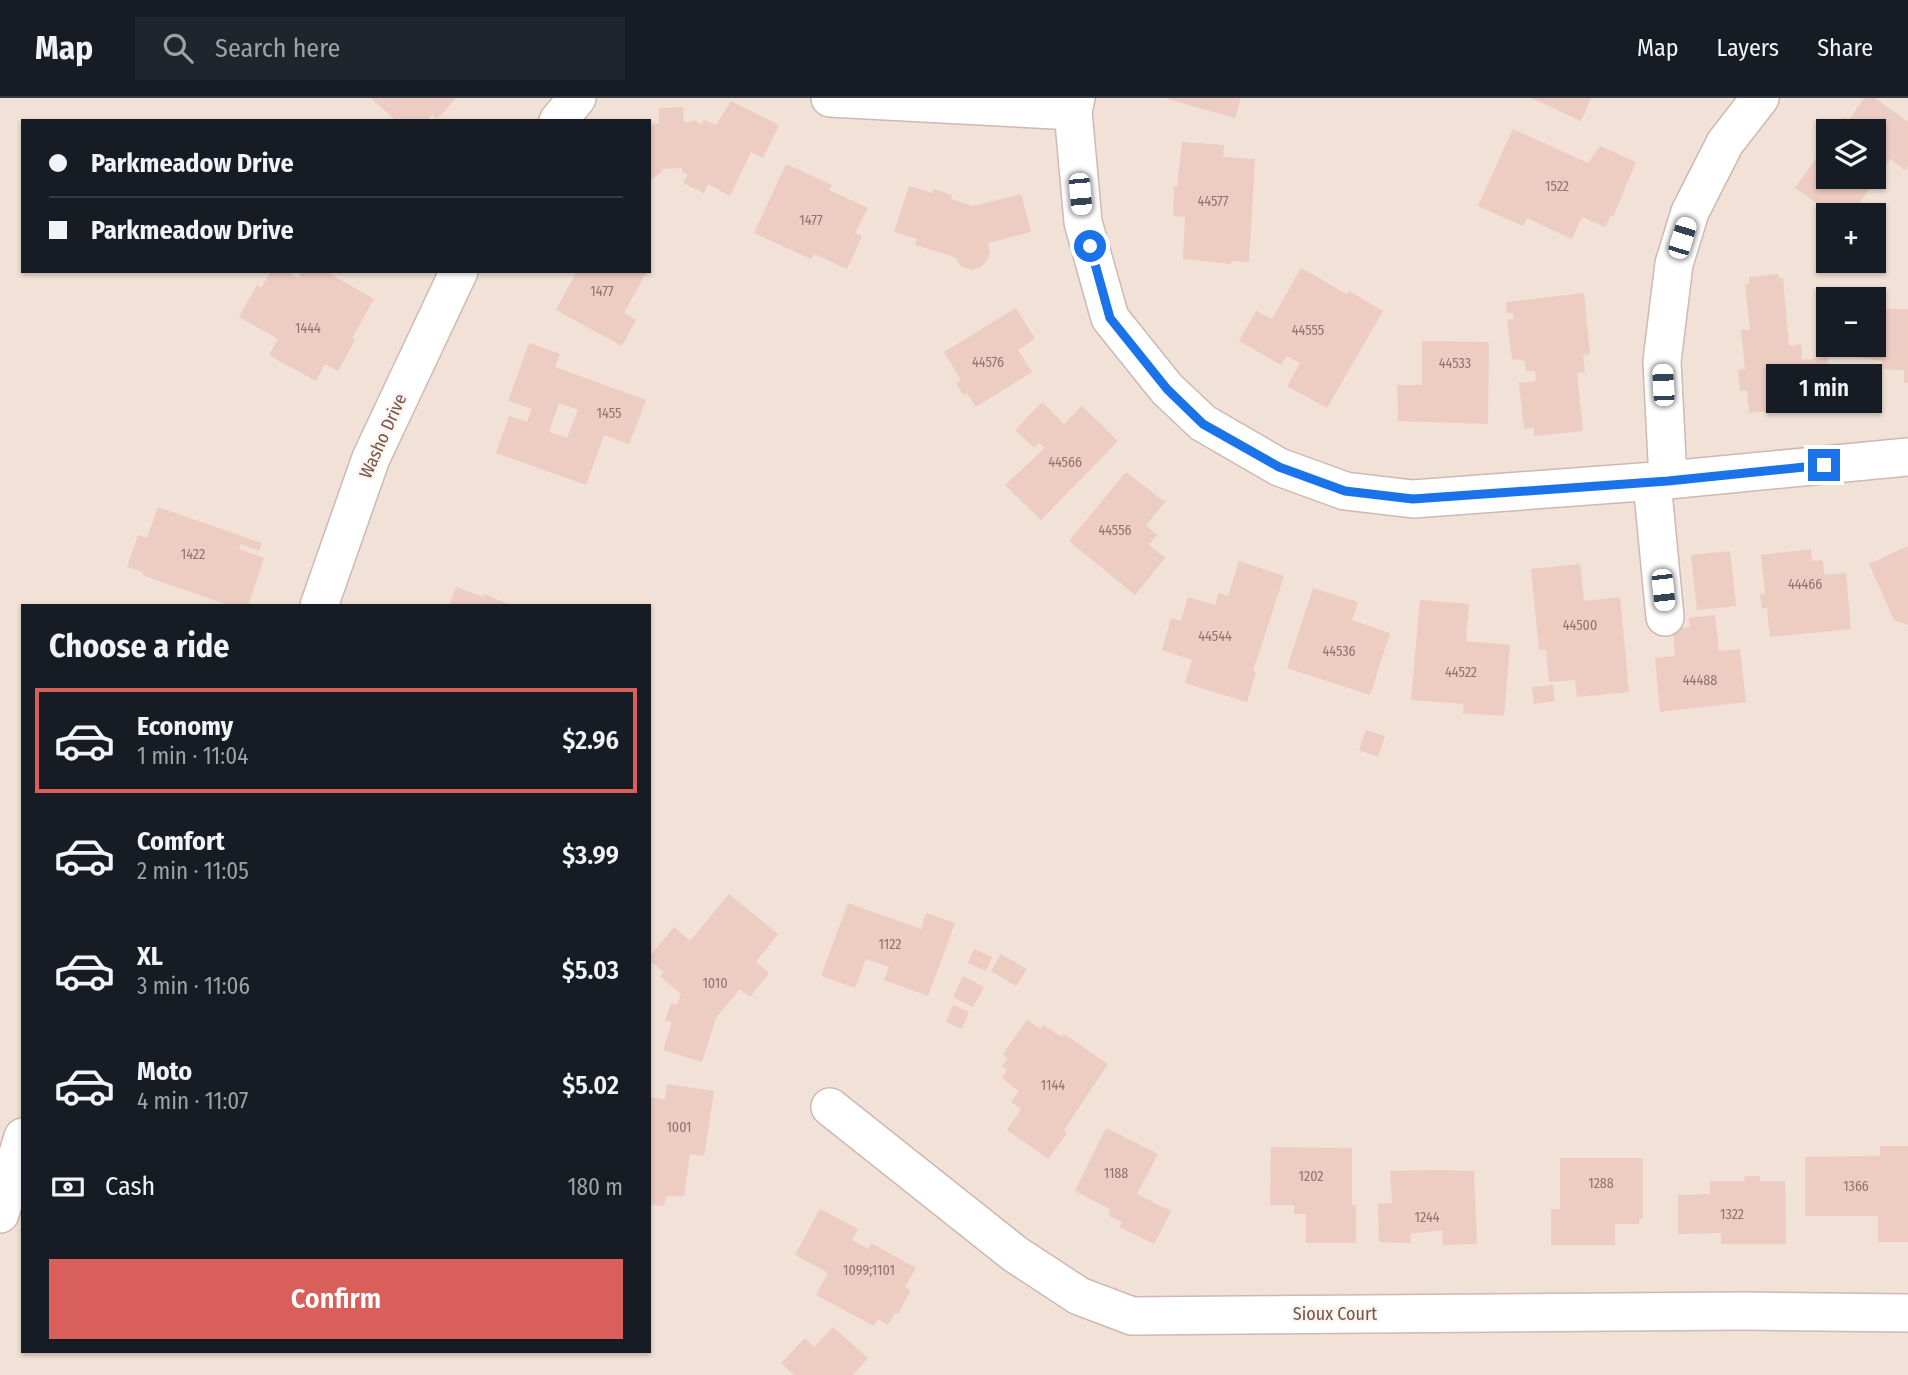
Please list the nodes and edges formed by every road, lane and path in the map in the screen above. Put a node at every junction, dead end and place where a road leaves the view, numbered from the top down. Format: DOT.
graph roads {
  1 [pos="577,98"];
  2 [pos="830,98"];
  3 [pos="1760,98"];
  4 [pos="1074,104"];
  5 [pos="560,119"];
  6 [pos="458,273"];
  7 [pos="1908,457"];
  8 [pos="1660,481"];
  9 [pos="320,604"];
  10 [pos="1665,617"];
  11 [pos="830,1107"];
  12 [pos="21,1144"];
  13 [pos="0,1214"];
  14 [pos="1908,1313"];
  1 -- 5 [label="street"];
  2 -- 4 [label="street"];
  3 -- 8 [label="street"];
  4 -- 8 [label="street"];
  6 -- 9 [label="street, Washo Drive"];
  7 -- 8 [label="street"];
  8 -- 10 [label="street"];
  11 -- 14 [label="street, Sioux Court"];
  12 -- 13 [label="street"];
}
